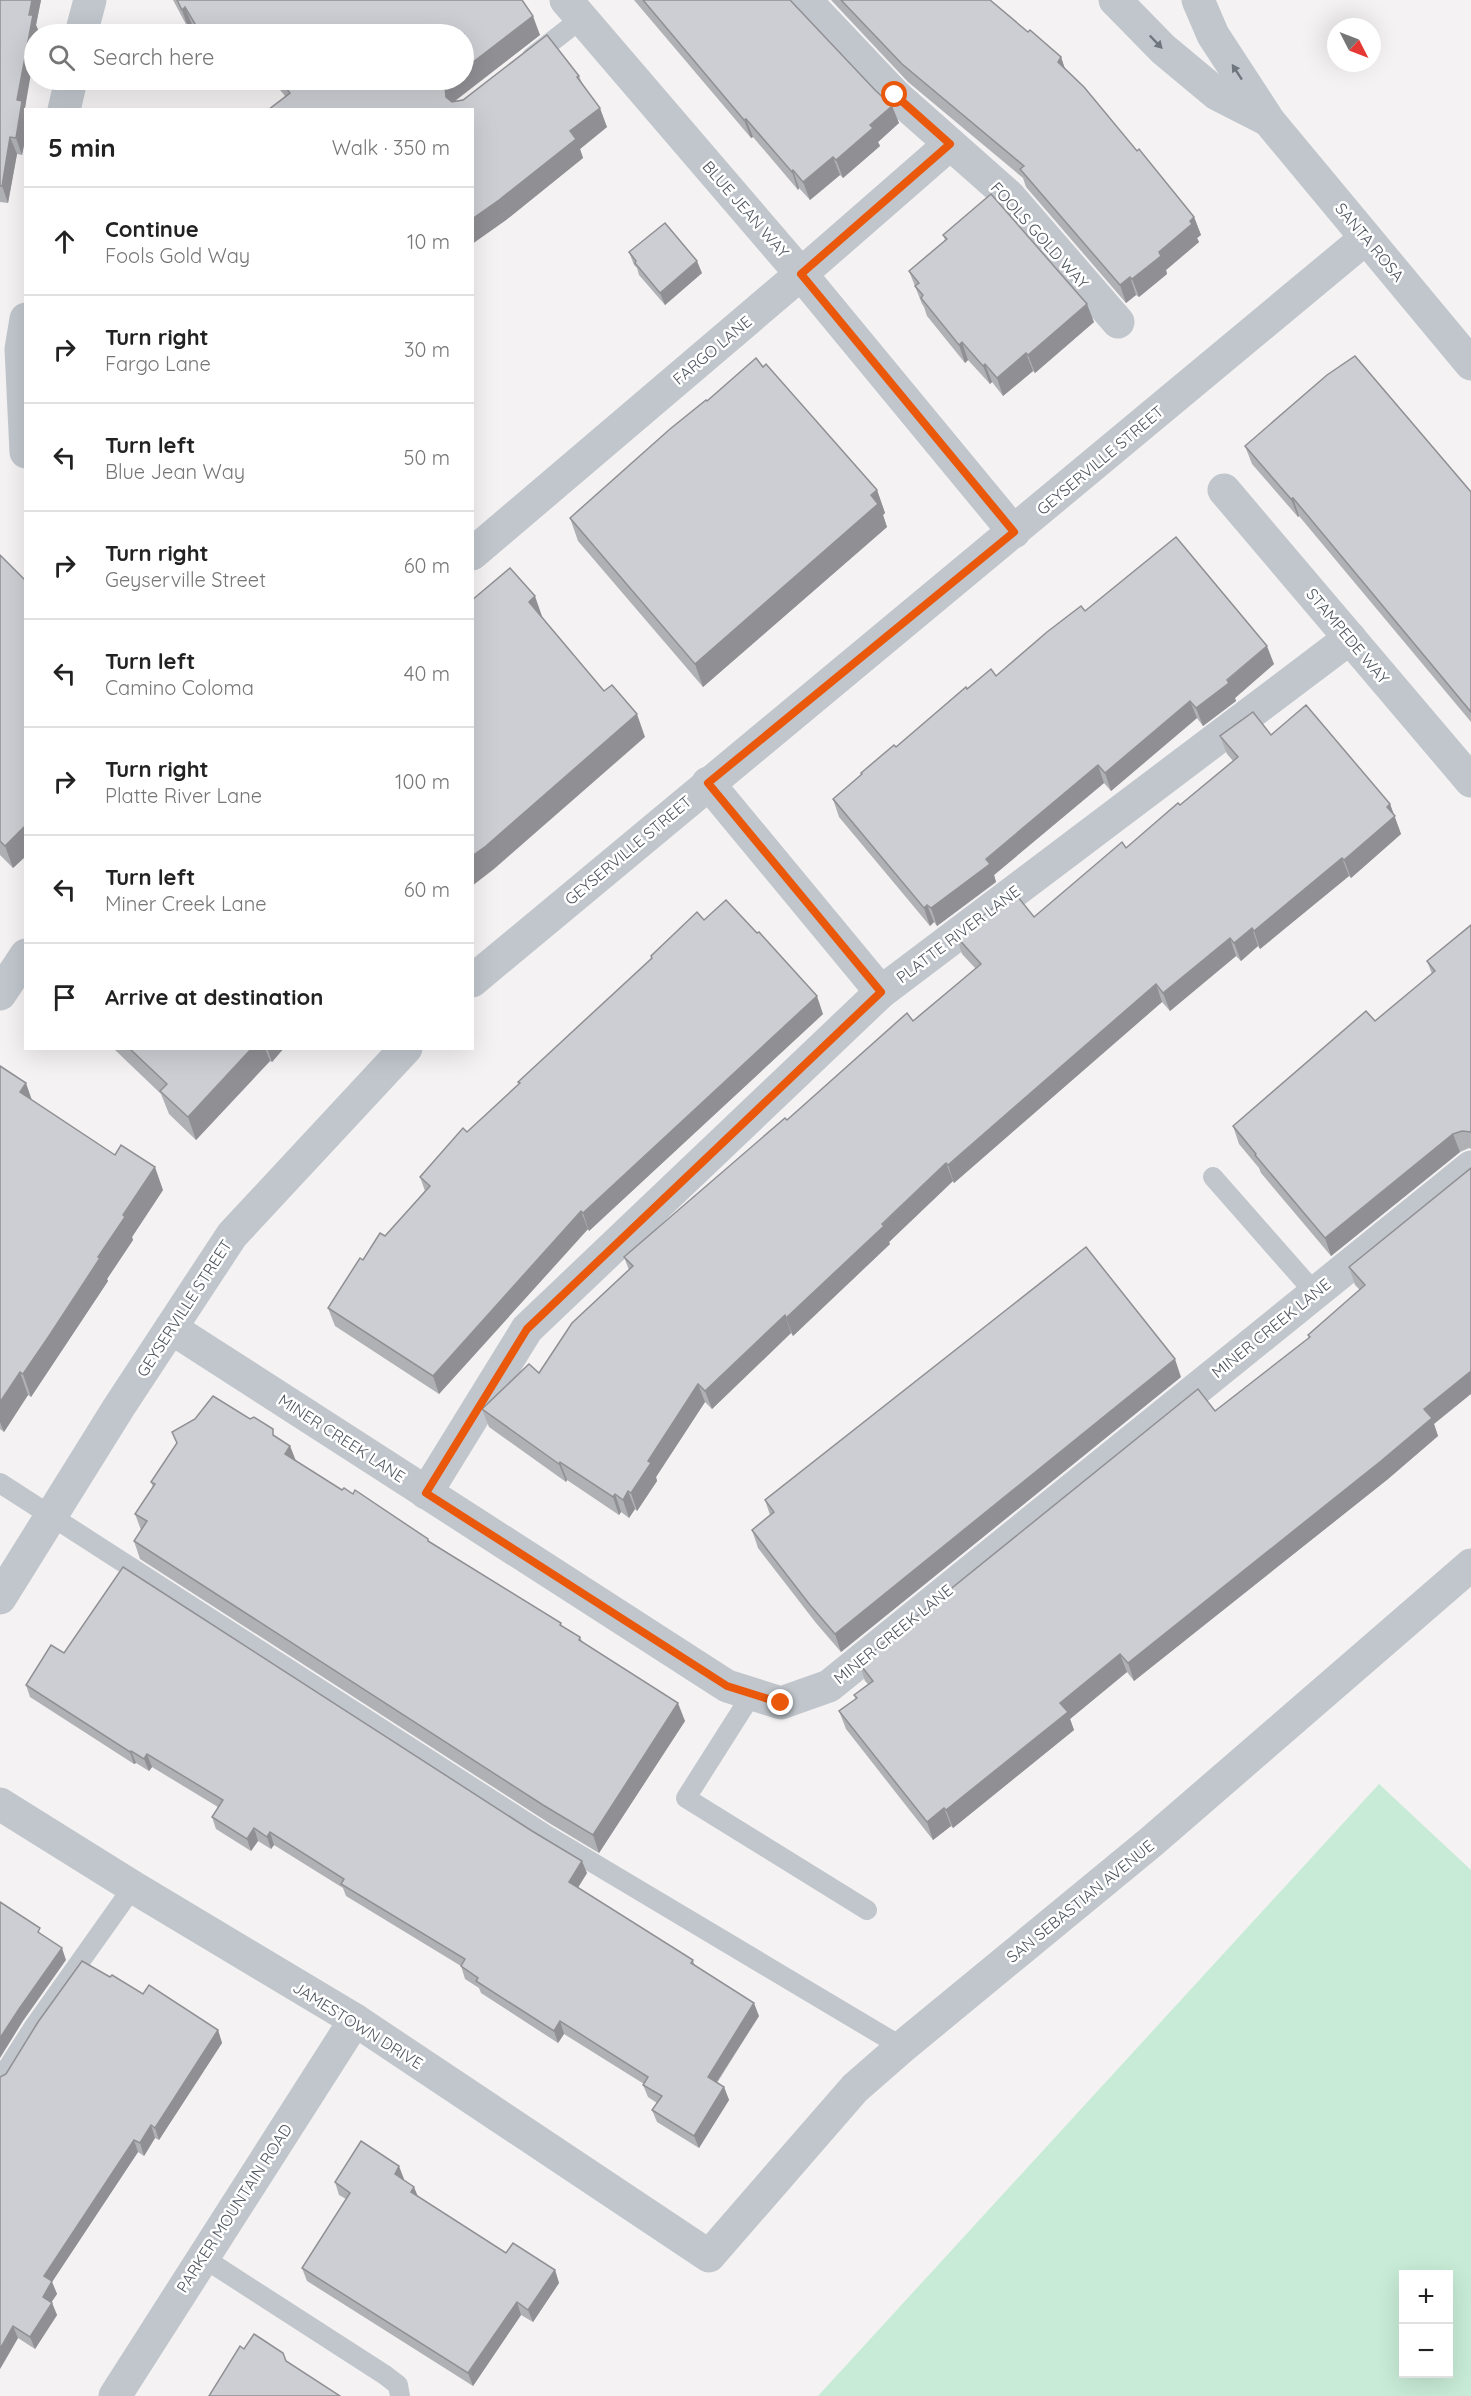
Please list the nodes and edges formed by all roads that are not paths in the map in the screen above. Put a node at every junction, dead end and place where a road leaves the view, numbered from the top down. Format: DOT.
graph roads {
  1 [pos="90,0"];
  2 [pos="805,0"];
  3 [pos="1115,0"];
  4 [pos="1198,0"];
  5 [pos="574,9"];
  6 [pos="84,24"];
  7 [pos="518,67"];
  8 [pos="69,90"];
  9 [pos="64,108"];
  10 [pos="1269,121"];
  11 [pos="950,144"];
  12 [pos="1366,238"];
  13 [pos="801,274"];
  14 [pos="1118,322"];
  15 [pos="1471,364"];
  16 [pos="1224,490"];
  17 [pos="1014,532"];
  18 [pos="474,552"];
  19 [pos="1350,638"];
  20 [pos="1471,781"];
  21 [pos="708,783"];
  22 [pos="24,957"];
  23 [pos="474,979"];
  24 [pos="881,992"];
  25 [pos="0,994"];
  26 [pos="404,1050"];
  27 [pos="1471,1167"];
  28 [pos="1213,1177"];
  29 [pos="1315,1293"];
  30 [pos="171,1328"];
  31 [pos="0,1484"];
  32 [pos="426,1493"];
  33 [pos="51,1516"];
  34 [pos="1471,1565"];
  35 [pos="0,1598"];
  36 [pos="752,1694"];
  37 [pos="0,1804"];
  38 [pos="133,1887"];
  39 [pos="867,1910"];
  40 [pos="355,2020"];
  41 [pos="902,2047"];
  42 [pos="0,2080"];
  43 [pos="709,2256"];
  44 [pos="202,2257"];
  45 [pos="116,2396"];
  46 [pos="400,2396"];
  1 -- 6 [label="street"];
  2 -- 11 [label="street, FOOLS GOLD WAY"];
  3 -- 10 [label="street, SANTA ROSA, one-way"];
  10 -- 4 [label="street, SANTA ROSA, one-way"];
  5 -- 7 [label="lane"];
  5 -- 13 [label="street, BLUE JEAN WAY"];
  8 -- 9 [label="street"];
  10 -- 12 [label="street, SANTA ROSA"];
  11 -- 13 [label="street, FARGO LANE"];
  11 -- 14 [label="street, FOOLS GOLD WAY"];
  12 -- 15 [label="street, SANTA ROSA"];
  12 -- 17 [label="street, GEYSERVILLE STREET"];
  13 -- 17 [label="street, BLUE JEAN WAY"];
  13 -- 18 [label="street, FARGO LANE"];
  16 -- 19 [label="street, STAMPEDE WAY"];
  17 -- 21 [label="street, GEYSERVILLE STREET"];
  19 -- 20 [label="street, STAMPEDE WAY"];
  19 -- 24 [label="street, PLATTE RIVER LANE"];
  21 -- 23 [label="street, GEYSERVILLE STREET"];
  21 -- 24 [label="street"];
  22 -- 25 [label="street"];
  24 -- 32 [label="street, PLATTE RIVER LANE"];
  26 -- 30 [label="street, GEYSERVILLE STREET"];
  27 -- 29 [label="street, MINER CREEK LANE"];
  28 -- 29 [label="lane"];
  29 -- 36 [label="street, MINER CREEK LANE"];
  30 -- 32 [label="street, MINER CREEK LANE"];
  30 -- 33 [label="street, GEYSERVILLE STREET"];
  31 -- 33 [label="lane"];
  32 -- 36 [label="street, MINER CREEK LANE"];
  33 -- 35 [label="street, GEYSERVILLE STREET"];
  33 -- 41 [label="lane"];
  34 -- 41 [label="street, SAN SEBASTIAN AVENUE"];
  36 -- 39 [label="lane"];
  37 -- 38 [label="street, JAMESTOWN DRIVE"];
  38 -- 40 [label="street, JAMESTOWN DRIVE"];
  38 -- 42 [label="lane"];
  40 -- 43 [label="street, JAMESTOWN DRIVE"];
  40 -- 44 [label="street, PARKER MOUNTAIN ROAD"];
  41 -- 43 [label="street, SAN SEBASTIAN AVENUE"];
  44 -- 45 [label="street, PARKER MOUNTAIN ROAD"];
  44 -- 46 [label="lane"];
}
